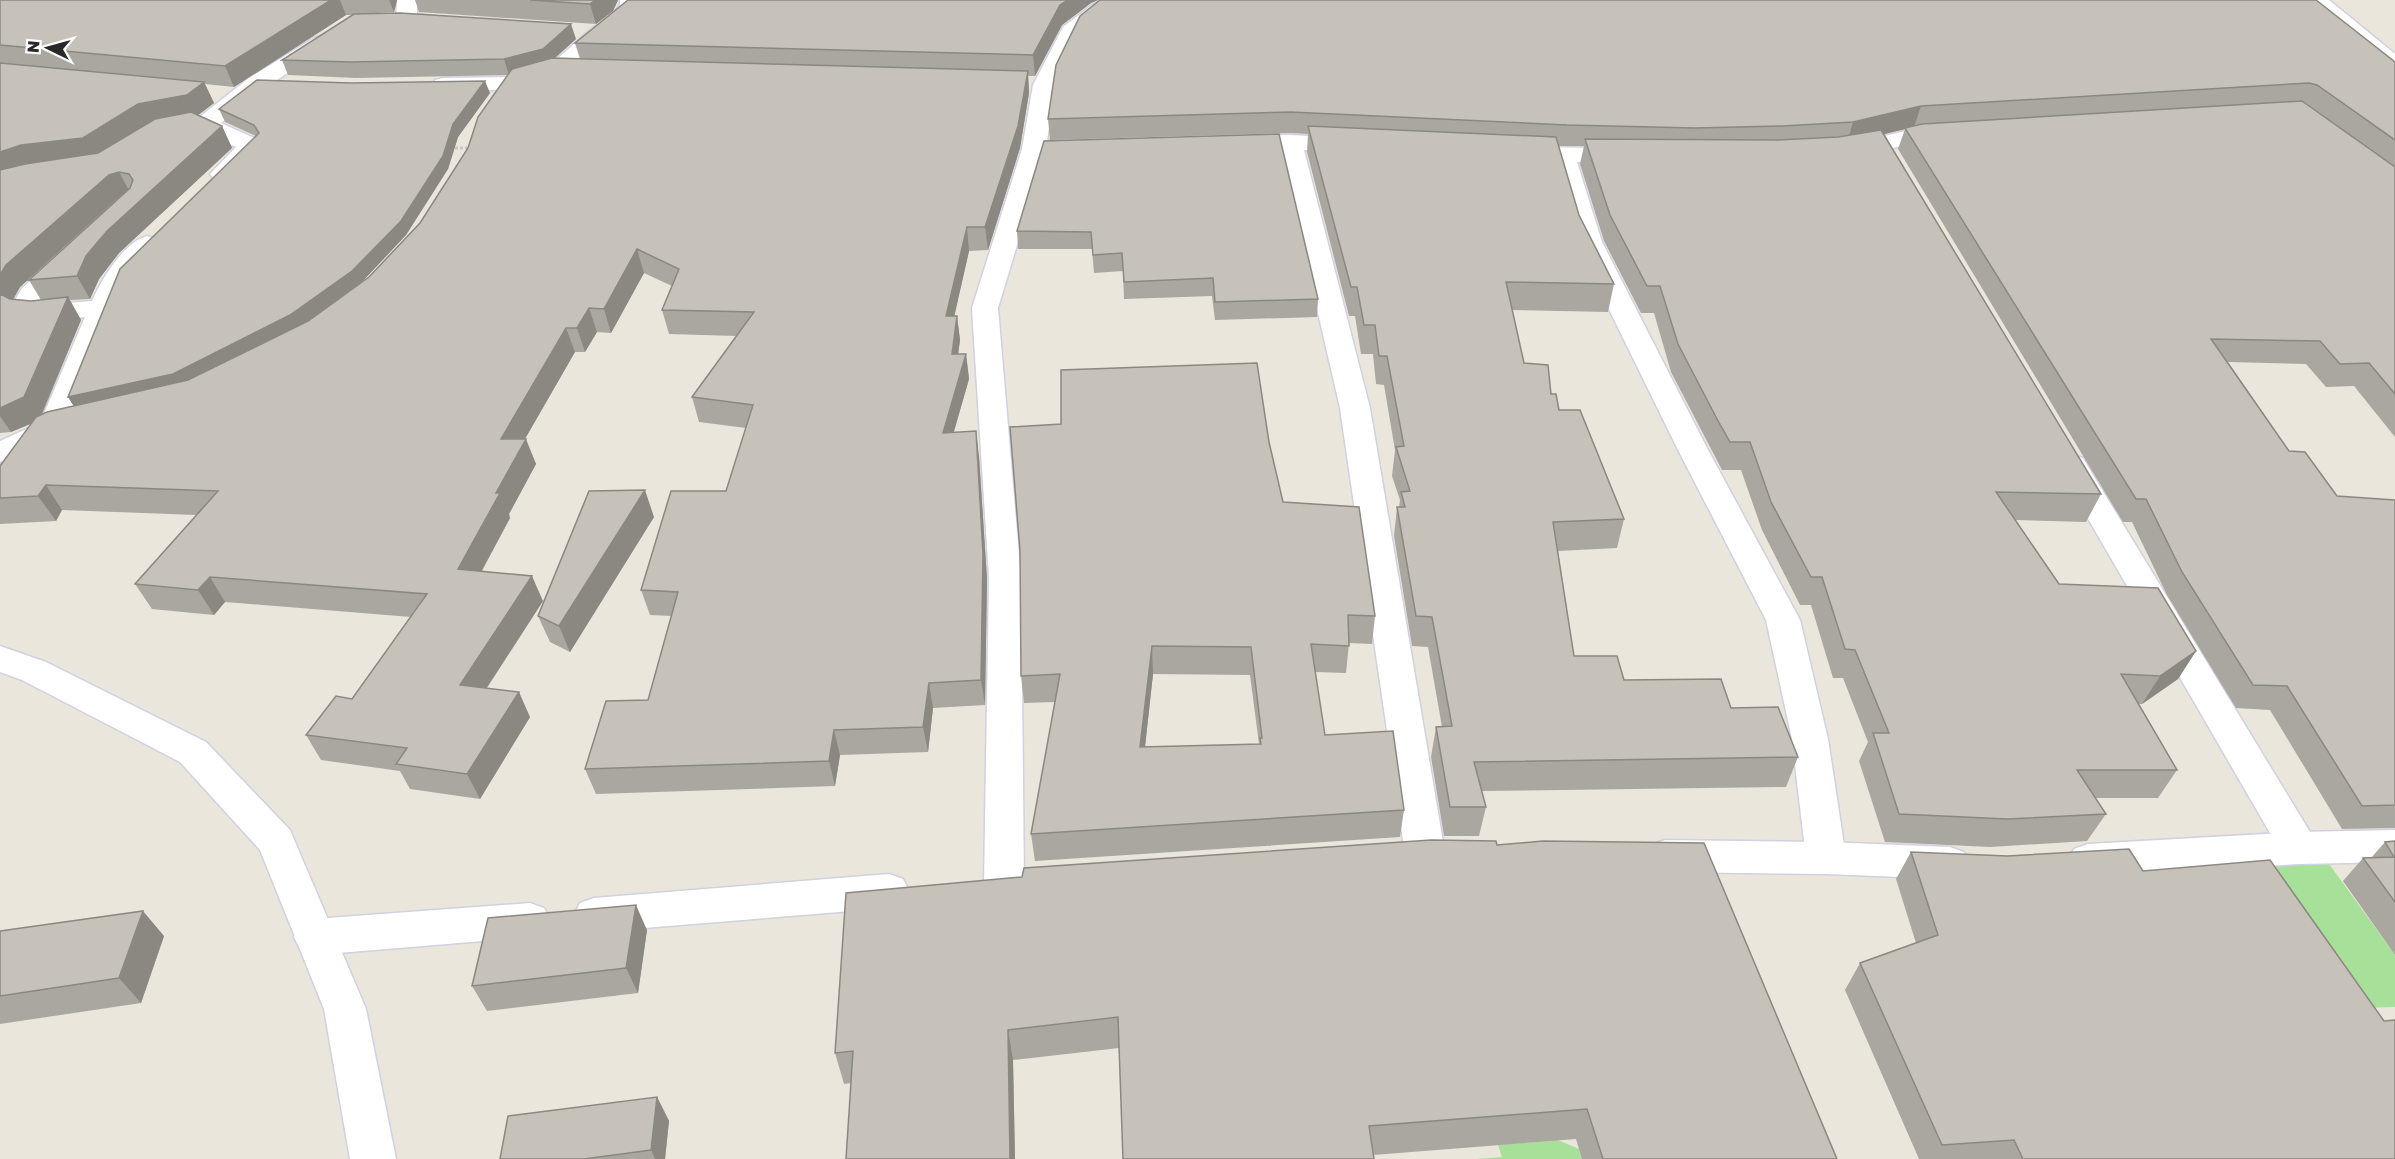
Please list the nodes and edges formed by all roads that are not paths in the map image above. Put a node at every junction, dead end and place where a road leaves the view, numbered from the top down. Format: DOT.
graph roads {
  1 [pos="630,0"];
  2 [pos="1121,0"];
  3 [pos="2317,0"];
  4 [pos="399,13"];
  5 [pos="463,24"];
  6 [pos="345,27"];
  7 [pos="2395,65"];
  8 [pos="290,84"];
  9 [pos="510,84"];
  10 [pos="427,85"];
  11 [pos="237,91"];
  12 [pos="1971,132"];
  13 [pos="1290,142"];
  14 [pos="1880,143"];
  15 [pos="1209,144"];
  16 [pos="1373,146"];
  17 [pos="1104,147"];
  18 [pos="460,148"];
  19 [pos="1034,149"];
  20 [pos="1492,152"];
  21 [pos="1823,154"];
  22 [pos="1563,155"];
  23 [pos="1644,157"];
  24 [pos="1898,174"];
  25 [pos="204,190"];
  26 [pos="164,229"];
  27 [pos="90,242"];
  28 [pos="103,308"];
  29 [pos="2056,440"];
  30 [pos="0,452"];
  31 [pos="0,659"];
  32 [pos="2395,846"];
  33 [pos="2299,848"];
  34 [pos="1424,855"];
  35 [pos="1628,855"];
  36 [pos="1826,858"];
  37 [pos="2049,862"];
  38 [pos="1990,865"];
  39 [pos="1004,882"];
  40 [pos="921,889"];
  41 [pos="314,937"];
  42 [pos="370,1150"];
  1 -- 9 [label="street"];
  2 -- 19 [label="street"];
  3 -- 7 [label="street"];
  4 -- 5 [label="street"];
  6 -- 11 [label="street"];
  8 -- 11 [label="street"];
  9 -- 10 [label="street"];
  9 -- 18 [label="street"];
  11 -- 25 [label="street"];
  12 -- 14 [label="street"];
  13 -- 15 [label="street"];
  13 -- 16 [label="street"];
  13 -- 34 [label="street"];
  14 -- 21 [label="street"];
  14 -- 24 [label="street"];
  17 -- 19 [label="street"];
  19 -- 39 [label="street"];
  20 -- 22 [label="street"];
  22 -- 23 [label="street"];
  22 -- 36 [label="street"];
  26 -- 28 [label="street"];
  27 -- 28 [label="street"];
  28 -- 30 [label="street"];
  29 -- 33 [label="street"];
  31 -- 41 [label="street"];
  32 -- 33 [label="street"];
  33 -- 37 [label="street"];
  35 -- 36 [label="street"];
  36 -- 38 [label="street"];
  40 -- 41 [label="street"];
  41 -- 42 [label="street"];
}
